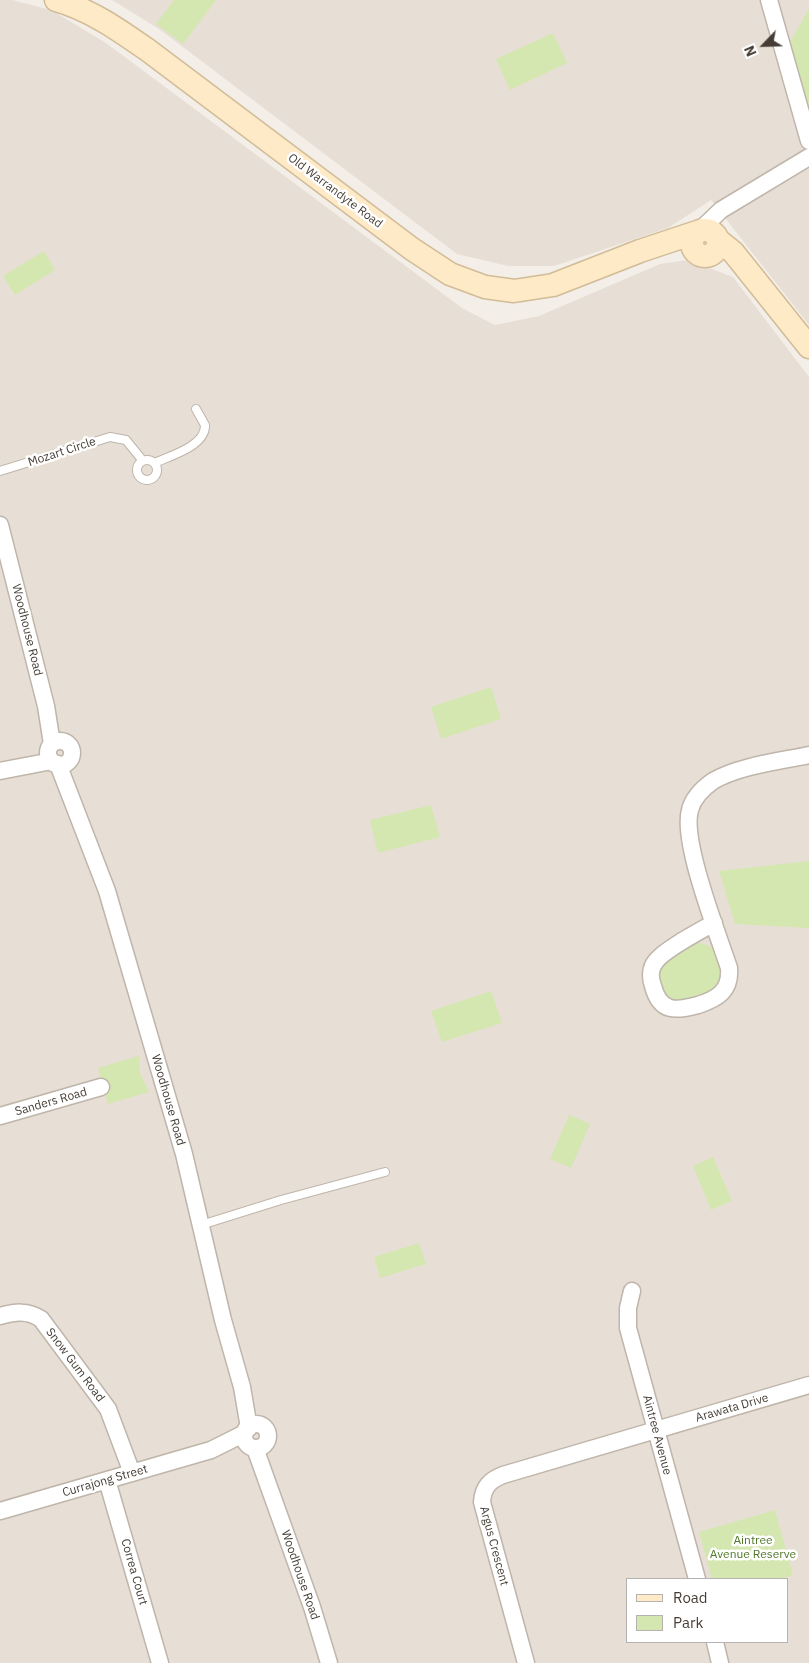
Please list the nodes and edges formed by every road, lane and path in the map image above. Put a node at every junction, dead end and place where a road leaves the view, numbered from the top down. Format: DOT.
graph roads {
  1 [pos="56,0"];
  2 [pos="769,0"];
  3 [pos="809,141"];
  4 [pos="809,157"];
  5 [pos="706,242"];
  6 [pos="809,347"];
  7 [pos="196,409"];
  8 [pos="143,462"];
  9 [pos="154,463"];
  10 [pos="0,471"];
  11 [pos="0,525"];
  12 [pos="58,753"];
  13 [pos="809,755"];
  14 [pos="6,769"];
  15 [pos="714,923"];
  16 [pos="101,1086"];
  17 [pos="0,1116"];
  18 [pos="385,1172"];
  19 [pos="201,1224"];
  20 [pos="632,1291"];
  21 [pos="0,1316"];
  22 [pos="809,1385"];
  23 [pos="656,1430"];
  24 [pos="254,1437"];
  25 [pos="128,1474"];
  26 [pos="107,1480"];
  27 [pos="0,1512"];
  28 [pos="697,1578"];
  29 [pos="715,1643"];
  30 [pos="160,1663"];
  31 [pos="329,1663"];
  32 [pos="526,1663"];
  33 [pos="720,1663"];
  1 -- 5 [label="main road, Old Warrandyte Road"];
  2 -- 3 [label="street"];
  4 -- 5 [label="street"];
  5 -- 6 [label="main road"];
  7 -- 9 [label="lane"];
  8 -- 9 [label="lane"];
  8 -- 9 [label="lane, Mozart Circle"];
  8 -- 10 [label="lane, Mozart Circle"];
  11 -- 12 [label="street, Woodhouse Road"];
  12 -- 14 [label="street"];
  12 -- 19 [label="street, Woodhouse Road"];
  13 -- 15 [label="street"];
  15 -- 15 [label="street"];
  16 -- 17 [label="street, Sanders Road"];
  18 -- 19 [label="lane"];
  19 -- 24 [label="street, Woodhouse Road"];
  20 -- 23 [label="street, Aintree Avenue"];
  21 -- 25 [label="street, Snow Gum Road"];
  22 -- 23 [label="street, Arawata Drive"];
  23 -- 28 [label="street, Aintree Avenue"];
  23 -- 32 [label="street, Argus Crescent"];
  24 -- 25 [label="street, Currajong Street"];
  24 -- 31 [label="street, Woodhouse Road"];
  25 -- 26 [label="street, Currajong Street"];
  26 -- 27 [label="street, Currajong Street"];
  26 -- 30 [label="street, Correa Court"];
  29 -- 33 [label="street"];
}
